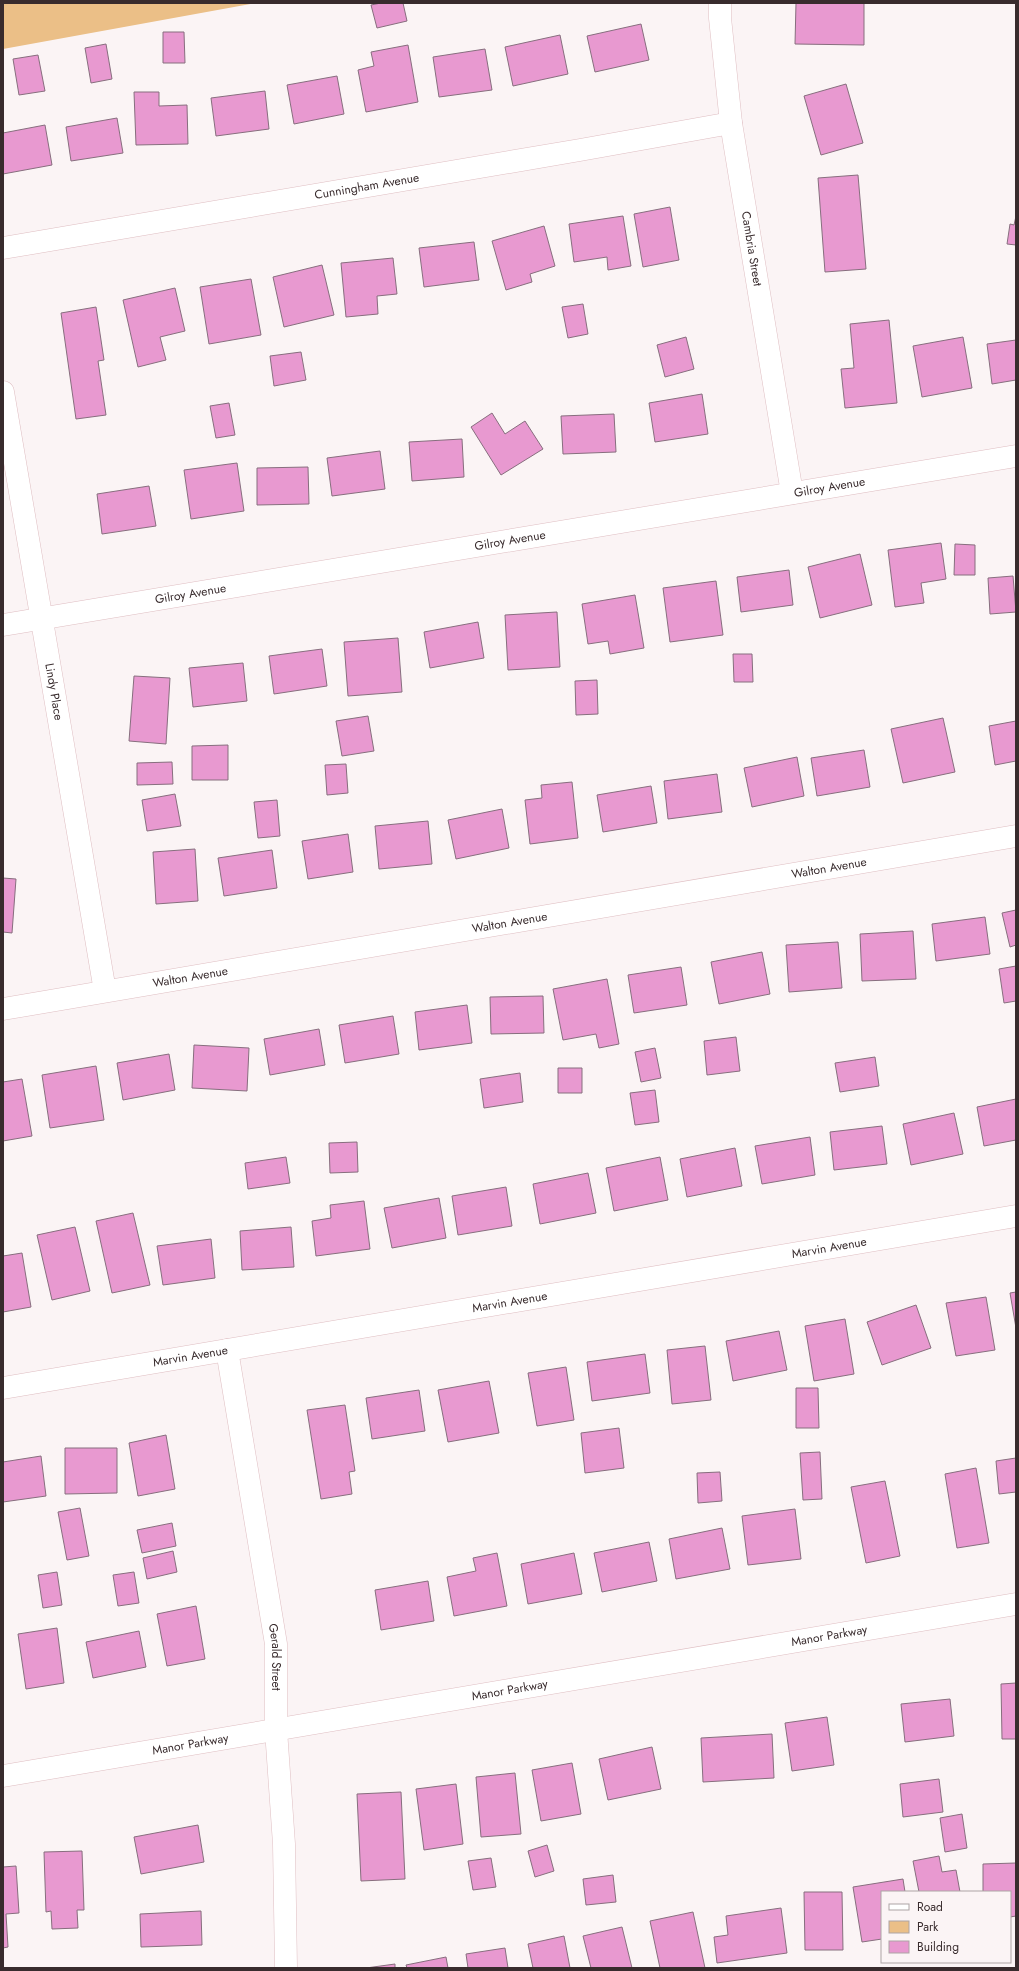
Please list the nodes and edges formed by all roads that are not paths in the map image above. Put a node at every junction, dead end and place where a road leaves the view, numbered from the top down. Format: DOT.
graph roads {
  1 [pos="720,3"];
  2 [pos="731,123"];
  3 [pos="3,248"];
  4 [pos="3,392"];
  5 [pos="1016,456"];
  6 [pos="792,493"];
  7 [pos="42,618"];
  8 [pos="3,625"];
  9 [pos="1016,836"];
  10 [pos="105,992"];
  11 [pos="3,1009"];
  12 [pos="1016,1216"];
  13 [pos="227,1350"];
  14 [pos="3,1388"];
  15 [pos="1016,1604"];
  16 [pos="276,1730"];
  17 [pos="3,1776"];
  18 [pos="286,1968"];
  1 -- 2 [label="street, Cambria Street"];
  2 -- 3 [label="street, Cunningham Avenue"];
  2 -- 6 [label="street, Cambria Street"];
  4 -- 7 [label="street, Lindy Place"];
  5 -- 6 [label="street, Gilroy Avenue"];
  6 -- 7 [label="street, Gilroy Avenue"];
  7 -- 8 [label="street, Gilroy Avenue"];
  7 -- 10 [label="street, Lindy Place"];
  9 -- 10 [label="street, Walton Avenue"];
  10 -- 11 [label="street, Walton Avenue"];
  12 -- 13 [label="street, Marvin Avenue"];
  13 -- 14 [label="street, Marvin Avenue"];
  13 -- 16 [label="street, Gerald Street"];
  15 -- 16 [label="street, Manor Parkway"];
  16 -- 17 [label="street, Manor Parkway"];
  16 -- 18 [label="street, Gerald Street"];
}
